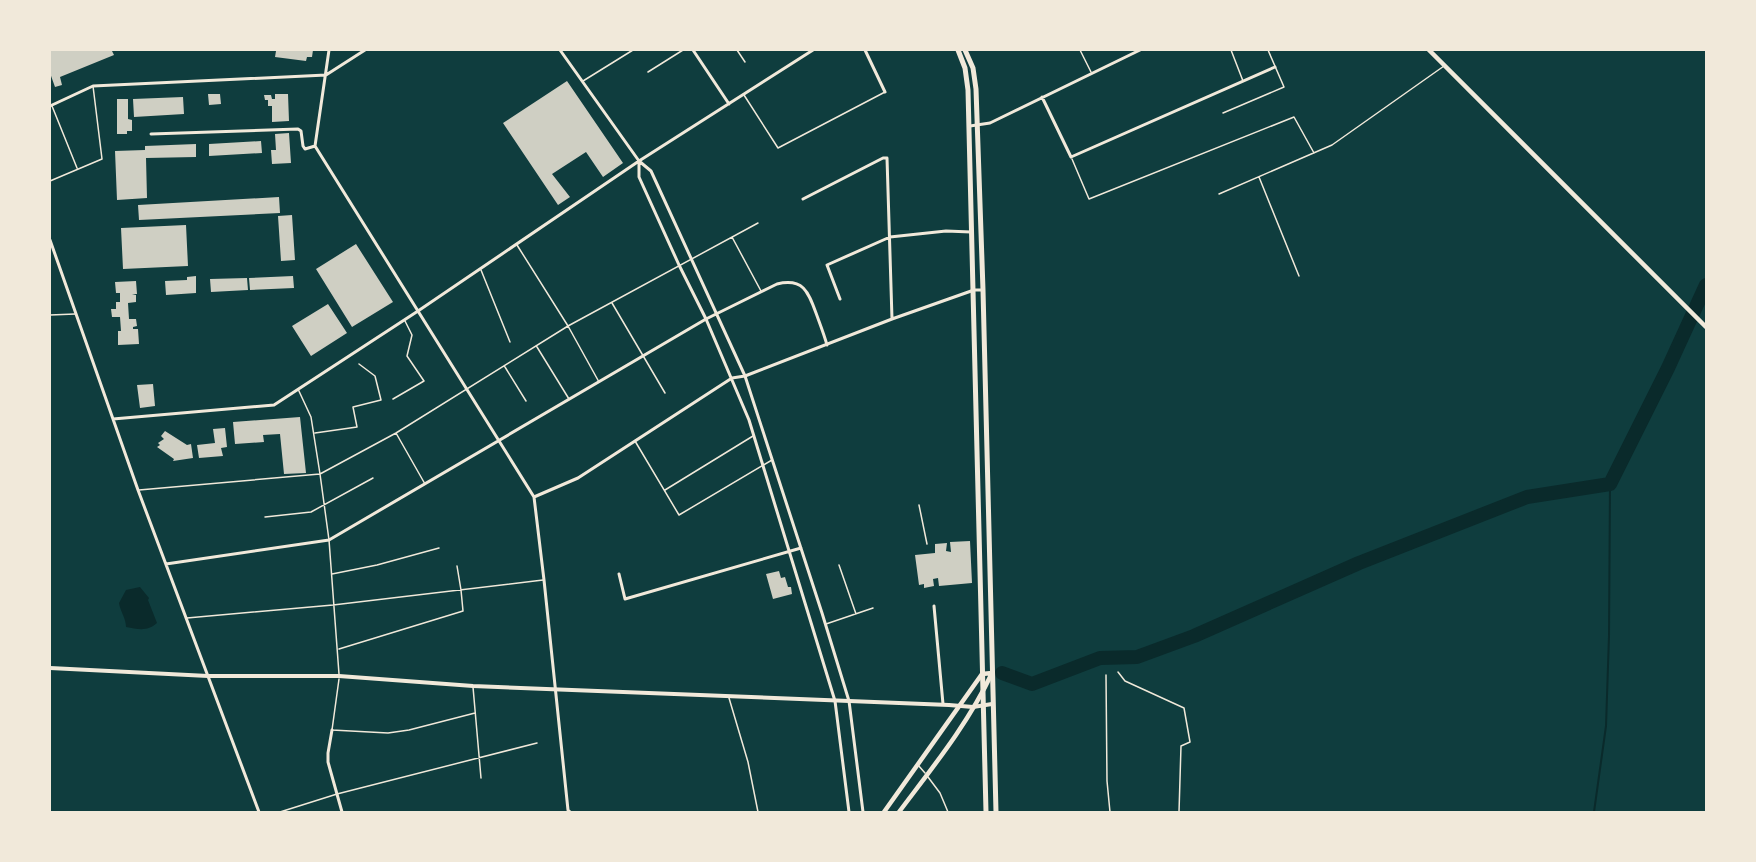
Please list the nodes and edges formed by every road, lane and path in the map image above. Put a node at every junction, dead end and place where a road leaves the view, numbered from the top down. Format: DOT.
graph roads {
  1 [pos="329,50"];
  2 [pos="365,50"];
  3 [pos="560,50"];
  4 [pos="633,50"];
  5 [pos="682,50"];
  6 [pos="693,50"];
  7 [pos="737,50"];
  8 [pos="813,50"];
  9 [pos="865,50"];
  10 [pos="958,50"];
  11 [pos="965,50"];
  12 [pos="1080,50"];
  13 [pos="1140,50"];
  14 [pos="1231,50"];
  15 [pos="1268,50"];
  16 [pos="1429,50"];
  17 [pos="745,62"];
  18 [pos="1444,65"];
  19 [pos="1275,67"];
  20 [pos="648,72"];
  21 [pos="1091,73"];
  22 [pos="326,75"];
  23 [pos="1243,81"];
  24 [pos="582,82"];
  25 [pos="93,86"];
  26 [pos="885,92"];
  27 [pos="744,95"];
  28 [pos="1042,97"];
  29 [pos="729,104"];
  30 [pos="51,106"];
  31 [pos="1223,113"];
  32 [pos="968,126"];
  33 [pos="976,126"];
  34 [pos="151,134"];
  35 [pos="315,146"];
  36 [pos="1314,153"];
  37 [pos="1071,157"];
  38 [pos="639,161"];
  39 [pos="78,169"];
  40 [pos="1259,177"];
  41 [pos="50,182"];
  42 [pos="1219,194"];
  43 [pos="802,199"];
  44 [pos="758,223"];
  45 [pos="971,232"];
  46 [pos="732,236"];
  47 [pos="890,237"];
  48 [pos="50,240"];
  49 [pos="516,244"];
  50 [pos="52,253"];
  51 [pos="691,258"];
  52 [pos="679,265"];
  53 [pos="481,268"];
  54 [pos="1299,276"];
  55 [pos="974,290"];
  56 [pos="983,290"];
  57 [pos="761,292"];
  58 [pos="840,299"];
  59 [pos="611,302"];
  60 [pos="418,310"];
  61 [pos="75,314"];
  62 [pos="716,314"];
  63 [pos="50,315"];
  64 [pos="706,319"];
  65 [pos="892,319"];
  66 [pos="404,320"];
  67 [pos="568,326"];
  68 [pos="1707,327"];
  69 [pos="510,342"];
  70 [pos="827,345"];
  71 [pos="536,346"];
  72 [pos="643,357"];
  73 [pos="359,364"];
  74 [pos="505,366"];
  75 [pos="746,376"];
  76 [pos="732,378"];
  77 [pos="600,382"];
  78 [pos="298,389"];
  79 [pos="468,389"];
  80 [pos="665,393"];
  81 [pos="393,399"];
  82 [pos="570,399"];
  83 [pos="526,401"];
  84 [pos="112,419"];
  85 [pos="396,433"];
  86 [pos="314,434"];
  87 [pos="754,436"];
  88 [pos="635,440"];
  89 [pos="499,441"];
  90 [pos="772,460"];
  91 [pos="762,466"];
  92 [pos="320,474"];
  93 [pos="373,478"];
  94 [pos="425,484"];
  95 [pos="138,490"];
  96 [pos="665,490"];
  97 [pos="534,497"];
  98 [pos="920,505"];
  99 [pos="324,506"];
  100 [pos="265,517"];
  101 [pos="329,540"];
  102 [pos="927,544"];
  103 [pos="801,548"];
  104 [pos="439,549"];
  105 [pos="789,552"];
  106 [pos="166,564"];
  107 [pos="839,564"];
  108 [pos="457,566"];
  109 [pos="331,574"];
  110 [pos="620,574"];
  111 [pos="544,580"];
  112 [pos="461,590"];
  113 [pos="333,605"];
  114 [pos="934,606"];
  115 [pos="873,608"];
  116 [pos="856,614"];
  117 [pos="186,618"];
  118 [pos="826,624"];
  119 [pos="338,650"];
  120 [pos="50,668"];
  121 [pos="1118,672"];
  122 [pos="992,673"];
  123 [pos="982,674"];
  124 [pos="1106,675"];
  125 [pos="208,676"];
  126 [pos="339,676"];
  127 [pos="473,686"];
  128 [pos="554,690"];
  129 [pos="982,694"];
  130 [pos="728,697"];
  131 [pos="835,701"];
  132 [pos="849,701"];
  133 [pos="943,704"];
  134 [pos="992,704"];
  135 [pos="961,705"];
  136 [pos="983,706"];
  137 [pos="973,707"];
  138 [pos="476,713"];
  139 [pos="332,730"];
  140 [pos="537,743"];
  141 [pos="479,758"];
  142 [pos="918,765"];
  143 [pos="926,775"];
  144 [pos="481,778"];
  145 [pos="337,794"];
  146 [pos="259,813"];
  147 [pos="280,813"];
  148 [pos="342,813"];
  149 [pos="570,813"];
  150 [pos="758,813"];
  151 [pos="849,813"];
  152 [pos="863,813"];
  153 [pos="884,813"];
  154 [pos="898,813"];
  155 [pos="948,813"];
  156 [pos="986,813"];
  157 [pos="996,813"];
  158 [pos="1110,813"];
  159 [pos="1179,813"];
  1 -- 22 [label="street"];
  2 -- 22 [label="street"];
  3 -- 24 [label="street"];
  4 -- 24 [label="lane"];
  5 -- 20 [label="lane"];
  6 -- 29 [label="street"];
  7 -- 17 [label="lane"];
  8 -- 27 [label="street"];
  9 -- 26 [label="street"];
  10 -- 32 [label="main road"];
  11 -- 33 [label="main road"];
  12 -- 21 [label="lane"];
  13 -- 21 [label="street"];
  14 -- 23 [label="lane"];
  15 -- 19 [label="lane"];
  16 -- 18 [label="main road"];
  18 -- 36 [label="lane"];
  18 -- 68 [label="main road"];
  19 -- 23 [label="street"];
  19 -- 31 [label="lane"];
  21 -- 28 [label="street"];
  22 -- 25 [label="street"];
  22 -- 35 [label="street"];
  23 -- 37 [label="street"];
  24 -- 38 [label="street"];
  25 -- 30 [label="street"];
  25 -- 39 [label="lane"];
  26 -- 27 [label="lane"];
  27 -- 29 [label="street"];
  28 -- 33 [label="street"];
  28 -- 37 [label="street"];
  29 -- 38 [label="street"];
  30 -- 39 [label="lane"];
  32 -- 33 [label="street"];
  32 -- 45 [label="main road"];
  33 -- 56 [label="main road"];
  34 -- 35 [label="street"];
  35 -- 60 [label="street"];
  36 -- 37 [label="lane"];
  36 -- 40 [label="lane"];
  38 -- 49 [label="street"];
  38 -- 51 [label="street"];
  38 -- 52 [label="street"];
  39 -- 41 [label="lane"];
  40 -- 42 [label="lane"];
  40 -- 54 [label="lane"];
  43 -- 47 [label="street"];
  44 -- 46 [label="lane"];
  45 -- 47 [label="street"];
  45 -- 55 [label="main road"];
  46 -- 51 [label="lane"];
  46 -- 57 [label="lane"];
  47 -- 58 [label="street"];
  47 -- 65 [label="street"];
  48 -- 50 [label="street"];
  49 -- 53 [label="street"];
  49 -- 67 [label="lane"];
  50 -- 61 [label="street"];
  51 -- 52 [label="lane"];
  51 -- 62 [label="street"];
  52 -- 59 [label="lane"];
  52 -- 64 [label="street"];
  53 -- 60 [label="street"];
  53 -- 69 [label="lane"];
  55 -- 56 [label="street"];
  55 -- 65 [label="street"];
  55 -- 123 [label="main road"];
  56 -- 122 [label="main road"];
  57 -- 62 [label="street"];
  57 -- 70 [label="street"];
  59 -- 67 [label="lane"];
  59 -- 72 [label="lane"];
  60 -- 66 [label="street"];
  60 -- 79 [label="street"];
  61 -- 63 [label="lane"];
  61 -- 84 [label="street"];
  62 -- 64 [label="street"];
  62 -- 75 [label="street"];
  64 -- 72 [label="street"];
  64 -- 76 [label="street"];
  65 -- 70 [label="street"];
  66 -- 78 [label="street"];
  66 -- 81 [label="lane"];
  67 -- 71 [label="lane"];
  67 -- 77 [label="lane"];
  70 -- 75 [label="street"];
  71 -- 74 [label="lane"];
  71 -- 82 [label="lane"];
  72 -- 77 [label="street"];
  72 -- 80 [label="lane"];
  73 -- 86 [label="lane"];
  74 -- 79 [label="lane"];
  74 -- 83 [label="lane"];
  75 -- 76 [label="street"];
  75 -- 90 [label="street"];
  76 -- 87 [label="street"];
  76 -- 88 [label="street"];
  77 -- 82 [label="street"];
  78 -- 84 [label="street"];
  78 -- 86 [label="lane"];
  79 -- 85 [label="lane"];
  79 -- 89 [label="street"];
  82 -- 89 [label="street"];
  84 -- 95 [label="street"];
  85 -- 92 [label="lane"];
  85 -- 94 [label="lane"];
  86 -- 92 [label="lane"];
  87 -- 91 [label="street"];
  87 -- 96 [label="lane"];
  88 -- 96 [label="lane"];
  88 -- 97 [label="street"];
  89 -- 94 [label="street"];
  89 -- 97 [label="street"];
  90 -- 91 [label="lane"];
  90 -- 103 [label="street"];
  91 -- 96 [label="lane"];
  91 -- 105 [label="street"];
  92 -- 95 [label="lane"];
  92 -- 99 [label="lane"];
  93 -- 99 [label="lane"];
  94 -- 101 [label="street"];
  95 -- 106 [label="street"];
  97 -- 111 [label="street"];
  98 -- 102 [label="lane"];
  99 -- 100 [label="lane"];
  99 -- 101 [label="lane"];
  101 -- 106 [label="street"];
  101 -- 109 [label="lane"];
  103 -- 105 [label="street"];
  103 -- 118 [label="street"];
  104 -- 109 [label="lane"];
  105 -- 110 [label="street"];
  105 -- 131 [label="street"];
  106 -- 117 [label="street"];
  107 -- 116 [label="lane"];
  108 -- 112 [label="lane"];
  109 -- 113 [label="lane"];
  111 -- 112 [label="lane"];
  111 -- 128 [label="street"];
  112 -- 113 [label="lane"];
  112 -- 119 [label="lane"];
  113 -- 117 [label="lane"];
  113 -- 119 [label="lane"];
  114 -- 133 [label="street"];
  115 -- 116 [label="lane"];
  116 -- 118 [label="lane"];
  117 -- 125 [label="street"];
  118 -- 132 [label="street"];
  119 -- 126 [label="lane"];
  120 -- 125 [label="street"];
  121 -- 159 [label="lane"];
  122 -- 123 [label="main road"];
  122 -- 129 [label="main road"];
  122 -- 134 [label="main road"];
  123 -- 129 [label="main road"];
  123 -- 135 [label="main road"];
  124 -- 158 [label="lane"];
  125 -- 126 [label="street"];
  125 -- 146 [label="street"];
  126 -- 127 [label="street"];
  126 -- 139 [label="lane"];
  127 -- 128 [label="street"];
  127 -- 138 [label="lane"];
  128 -- 130 [label="street"];
  128 -- 149 [label="street"];
  129 -- 136 [label="main road"];
  129 -- 137 [label="main road"];
  130 -- 131 [label="street"];
  130 -- 150 [label="lane"];
  131 -- 132 [label="street"];
  131 -- 151 [label="street"];
  132 -- 133 [label="street"];
  132 -- 152 [label="street"];
  133 -- 135 [label="street"];
  134 -- 136 [label="street"];
  134 -- 157 [label="main road"];
  135 -- 137 [label="street"];
  135 -- 142 [label="main road"];
  136 -- 137 [label="street"];
  136 -- 156 [label="main road"];
  137 -- 143 [label="main road"];
  138 -- 139 [label="lane"];
  138 -- 141 [label="lane"];
  139 -- 145 [label="street"];
  140 -- 141 [label="lane"];
  141 -- 144 [label="lane"];
  141 -- 145 [label="lane"];
  142 -- 143 [label="lane"];
  142 -- 153 [label="main road"];
  143 -- 154 [label="main road"];
  143 -- 155 [label="lane"];
  145 -- 147 [label="lane"];
  145 -- 148 [label="street"];
}
